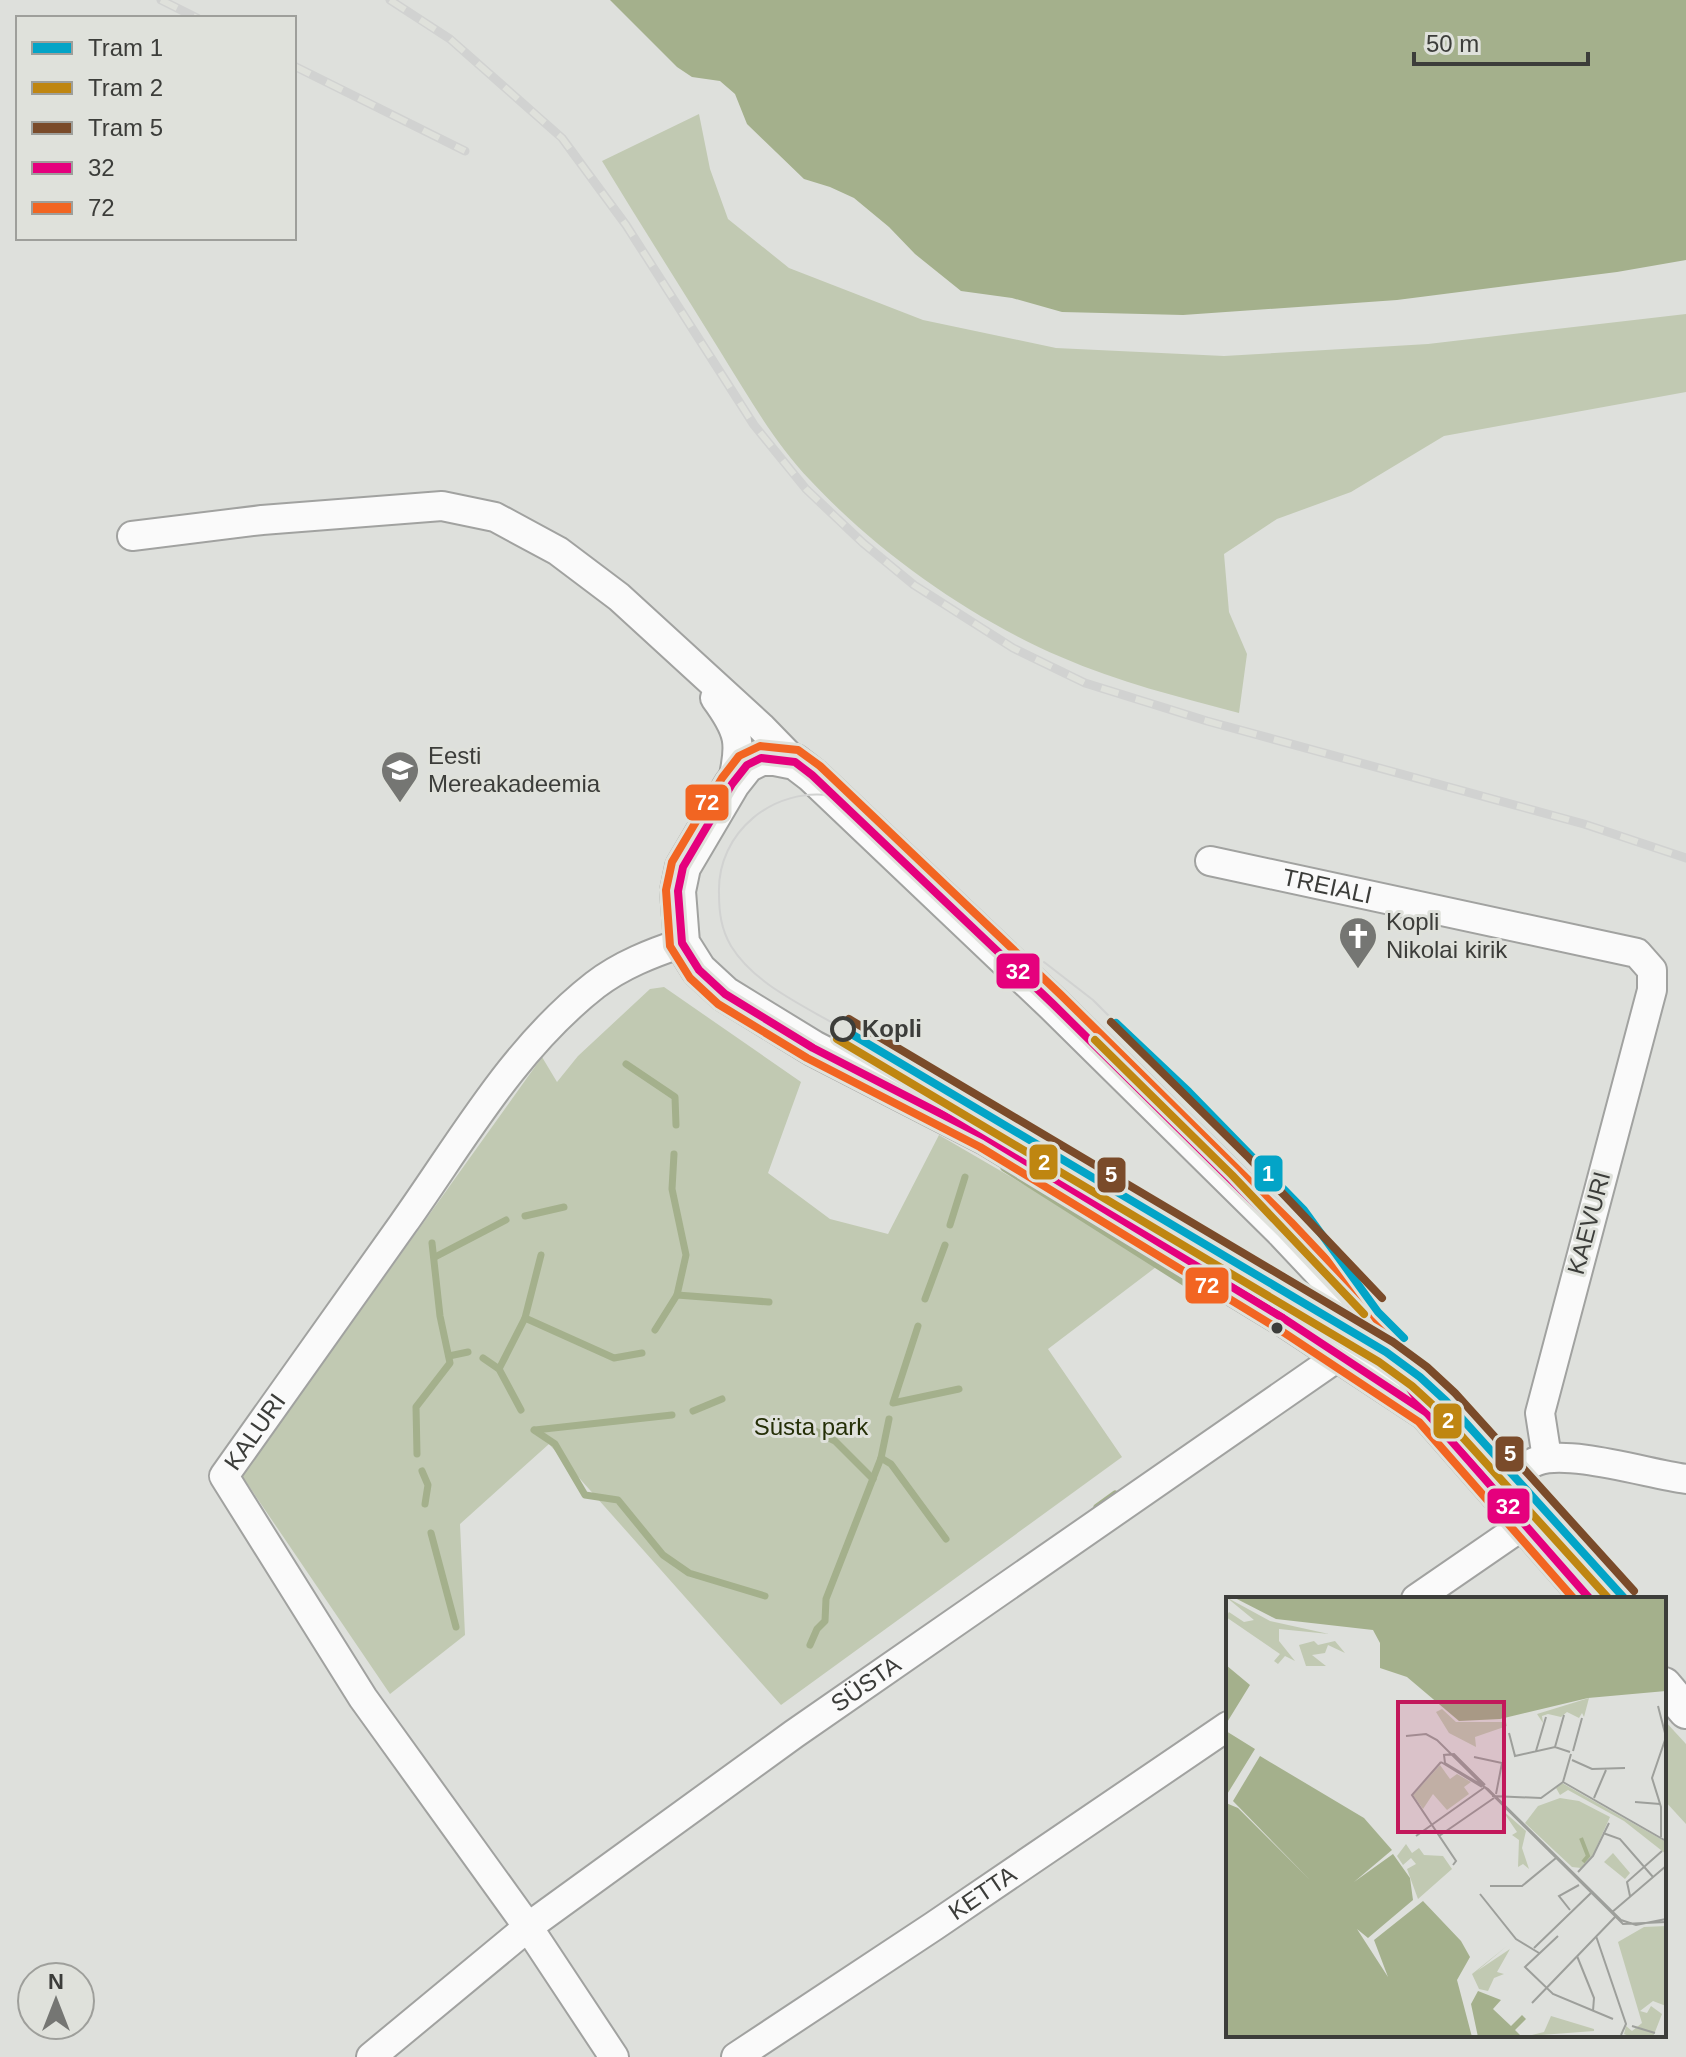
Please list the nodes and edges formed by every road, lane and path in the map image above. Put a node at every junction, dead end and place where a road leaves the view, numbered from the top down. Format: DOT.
graph roads {
  1 [pos="132,536"];
  2 [pos="687,659"];
  3 [pos="795,762"];
  4 [pos="732,784"];
  5 [pos="1210,861"];
  6 [pos="682,943"];
  7 [pos="1652,990"];
  8 [pos="1374,1336"];
  9 [pos="1339,1356"];
  10 [pos="1427,1413"];
  11 [pos="1547,1458"];
  12 [pos="1686,1479"];
  13 [pos="1497,1492"];
  14 [pos="1525,1524"];
  15 [pos="1419,1597"];
  16 [pos="1588,1597"];
  17 [pos="1666,1687"];
  18 [pos="1686,1711"];
  19 [pos="1226,1727"];
  20 [pos="528,1927"];
  21 [pos="371,2057"];
  22 [pos="614,2057"];
  23 [pos="736,2057"];
  1 -- 2 [label="street"];
  2 -- 3 [label="street"];
  2 -- 4 [label="street"];
  3 -- 4 [label="street"];
  3 -- 8 [label="street"];
  4 -- 6 [label="street"];
  5 -- 7 [label="street, TREIALI"];
  6 -- 9 [label="street"];
  6 -- 20 [label="street, KALURI"];
  7 -- 11 [label="street, KAEVURI"];
  8 -- 9 [label="street, SÜSTA"];
  8 -- 10 [label="street"];
  9 -- 10 [label="street"];
  9 -- 20 [label="street, SÜSTA"];
  10 -- 13 [label="street"];
  11 -- 12 [label="street"];
  11 -- 13 [label="street"];
  13 -- 14 [label="street"];
  14 -- 15 [label="street"];
  14 -- 16 [label="street"];
  17 -- 18 [label="street"];
  19 -- 23 [label="street, KETTA"];
  20 -- 21 [label="street, SÜSTA"];
  20 -- 22 [label="street, KALURI"];
}
